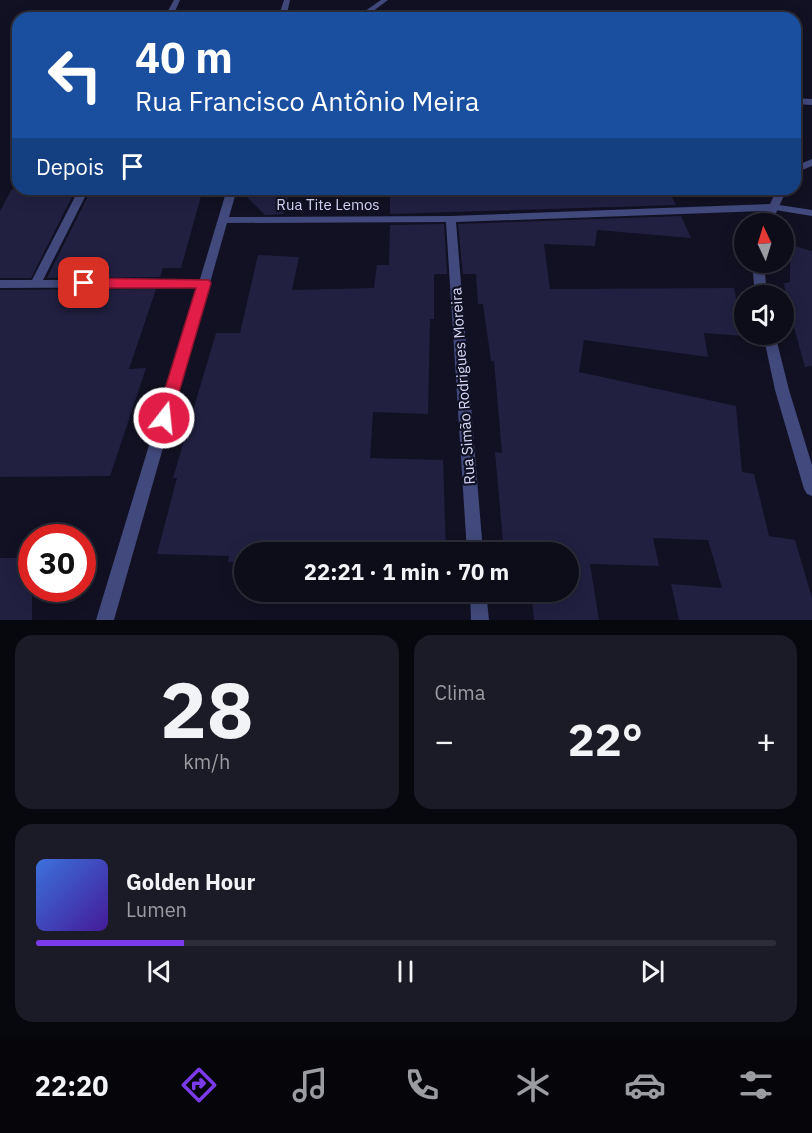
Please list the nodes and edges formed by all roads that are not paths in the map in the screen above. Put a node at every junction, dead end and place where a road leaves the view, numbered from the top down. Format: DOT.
graph roads {
  1 [pos="384,0"];
  2 [pos="367,12"];
  3 [pos="81,195"];
  4 [pos="230,195"];
  5 [pos="779,195"];
  6 [pos="773,207"];
  7 [pos="770,213"];
  8 [pos="812,213"];
  9 [pos="451,219"];
  10 [pos="222,220"];
  11 [pos="36,283"];
  12 [pos="204,283"];
  13 [pos="0,284"];
  14 [pos="772,345"];
  15 [pos="812,489"];
  16 [pos="474,542"];
  17 [pos="479,602"];
  18 [pos="105,620"];
  19 [pos="480,620"];
  1 -- 2 [label="street"];
  3 -- 11 [label="street"];
  4 -- 10 [label="street"];
  5 -- 6 [label="street"];
  6 -- 7 [label="street"];
  6 -- 8 [label="street, Rua Tite Lemos"];
  6 -- 9 [label="street, Rua Tite Lemos"];
  9 -- 10 [label="street, Rua Tite Lemos"];
  9 -- 16 [label="street, Rua Simão Rodrigues Moreira"];
  10 -- 12 [label="street"];
  11 -- 12 [label="street"];
  11 -- 13 [label="street"];
  12 -- 18 [label="street"];
  14 -- 15 [label="street"];
  17 -- 19 [label="street"];
}
